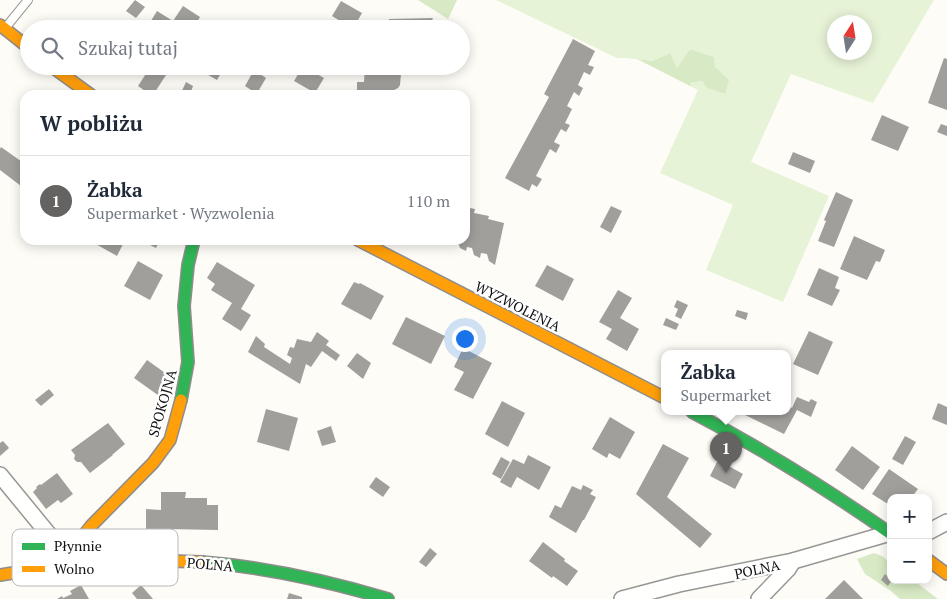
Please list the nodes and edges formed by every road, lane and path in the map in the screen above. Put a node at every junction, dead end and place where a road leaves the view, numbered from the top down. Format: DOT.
graph roads {
  1 [pos="28,0"];
  2 [pos="2,27"];
  3 [pos="20,41"];
  4 [pos="63,75"];
  5 [pos="84,90"];
  6 [pos="193,245"];
  7 [pos="368,245"];
  8 [pos="661,396"];
  9 [pos="697,415"];
  10 [pos="0,475"];
  11 [pos="947,522"];
  12 [pos="44,529"];
  13 [pos="89,529"];
  14 [pos="887,530"];
  15 [pos="932,530"];
  16 [pos="887,534"];
  17 [pos="793,561"];
  18 [pos="178,562"];
  19 [pos="932,563"];
  20 [pos="947,574"];
  21 [pos="388,599"];
  22 [pos="622,599"];
  23 [pos="760,599"];
  1 -- 2 [label="lane"];
  2 -- 3 [label="street"];
  4 -- 5 [label="street"];
  6 -- 13 [label="street, SPOKOJNA"];
  7 -- 8 [label="street, WYZWOLENIA"];
  9 -- 14 [label="street"];
  10 -- 12 [label="street"];
  11 -- 15 [label="street"];
  16 -- 17 [label="street, POLNA"];
  17 -- 22 [label="street, POLNA"];
  17 -- 23 [label="street"];
  18 -- 21 [label="street, POLNA"];
  19 -- 20 [label="street"];
}
